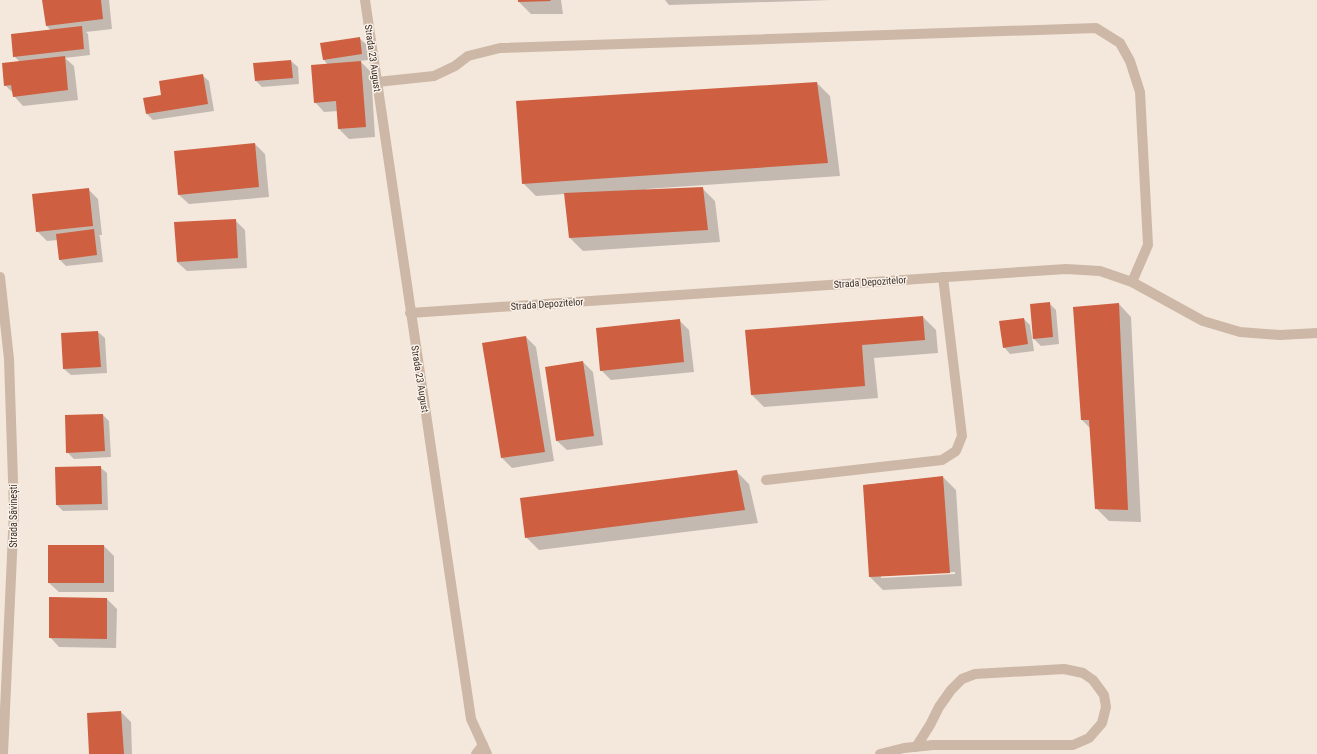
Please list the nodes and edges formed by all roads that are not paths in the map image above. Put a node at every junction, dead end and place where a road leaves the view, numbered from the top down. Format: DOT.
graph roads {
  1 [pos="365,0"];
  2 [pos="377,82"];
  3 [pos="0,277"];
  4 [pos="943,277"];
  5 [pos="1132,282"];
  6 [pos="410,313"];
  7 [pos="1317,333"];
  8 [pos="766,480"];
  9 [pos="916,747"];
  10 [pos="485,750"];
  11 [pos="3,754"];
  12 [pos="476,754"];
  13 [pos="880,754"];
  1 -- 2 [label="street, Strada 23 August"];
  2 -- 5 [label="street"];
  2 -- 6 [label="street, Strada 23 August"];
  3 -- 11 [label="street, Strada Săvinești"];
  4 -- 5 [label="street, Strada Depozitelor"];
  4 -- 6 [label="street, Strada Depozitelor"];
  4 -- 8 [label="street"];
  5 -- 7 [label="street, Strada Depozitelor"];
  6 -- 10 [label="street, Strada 23 August"];
  9 -- 9 [label="street"];
  9 -- 13 [label="street"];
  10 -- 12 [label="street"];
}
